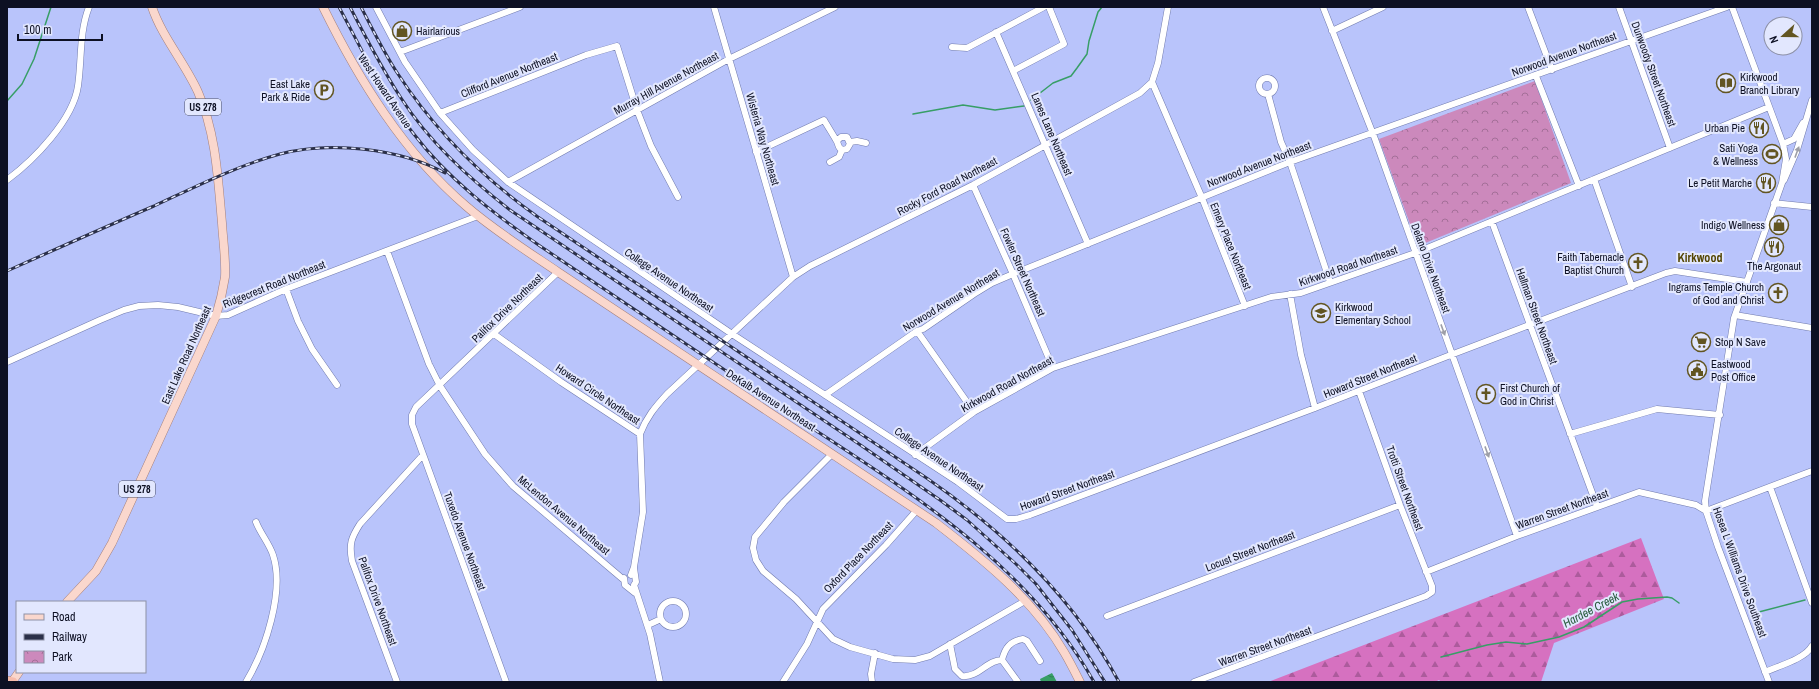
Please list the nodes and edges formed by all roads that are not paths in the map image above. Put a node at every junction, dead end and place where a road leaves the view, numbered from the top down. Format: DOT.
graph roads {
  1 [pos="89,7"];
  2 [pos="152,7"];
  3 [pos="323,7"];
  4 [pos="376,7"];
  5 [pos="520,7"];
  6 [pos="714,7"];
  7 [pos="835,7"];
  8 [pos="1044,7"];
  9 [pos="1049,7"];
  10 [pos="1168,7"];
  11 [pos="1324,7"];
  12 [pos="1383,7"];
  13 [pos="1528,7"];
  14 [pos="1619,7"];
  15 [pos="1727,7"];
  16 [pos="1732,7"];
  17 [pos="1332,30"];
  18 [pos="996,32"];
  19 [pos="1631,40"];
  20 [pos="952,47"];
  21 [pos="400,52"];
  22 [pos="729,60"];
  23 [pos="1013,70"];
  24 [pos="1552,70"];
  25 [pos="1536,76"];
  26 [pos="1152,82"];
  27 [pos="1268,94"];
  28 [pos="1812,100"];
  29 [pos="1769,107"];
  30 [pos="637,110"];
  31 [pos="440,113"];
  32 [pos="1806,118"];
  33 [pos="1373,133"];
  34 [pos="837,141"];
  35 [pos="850,142"];
  36 [pos="866,143"];
  37 [pos="1045,144"];
  38 [pos="1783,144"];
  39 [pos="1670,148"];
  40 [pos="842,150"];
  41 [pos="756,152"];
  42 [pos="830,162"];
  43 [pos="1290,162"];
  44 [pos="424,164"];
  45 [pos="1594,179"];
  46 [pos="7,180"];
  47 [pos="508,182"];
  48 [pos="1782,183"];
  49 [pos="973,185"];
  50 [pos="1579,186"];
  51 [pos="678,197"];
  52 [pos="1202,198"];
  53 [pos="1774,203"];
  54 [pos="1812,207"];
  55 [pos="478,216"];
  56 [pos="1492,222"];
  57 [pos="1088,244"];
  58 [pos="387,251"];
  59 [pos="1415,254"];
  60 [pos="558,272"];
  61 [pos="1014,274"];
  62 [pos="793,277"];
  63 [pos="1330,282"];
  64 [pos="1747,282"];
  65 [pos="1632,287"];
  66 [pos="286,289"];
  67 [pos="1290,294"];
  68 [pos="1244,306"];
  69 [pos="1735,315"];
  70 [pos="216,316"];
  71 [pos="1530,325"];
  72 [pos="1812,328"];
  73 [pos="917,331"];
  74 [pos="494,334"];
  75 [pos="732,334"];
  76 [pos="1451,354"];
  77 [pos="7,362"];
  78 [pos="698,365"];
  79 [pos="1053,368"];
  80 [pos="337,385"];
  81 [pos="440,386"];
  82 [pos="1359,391"];
  83 [pos="825,395"];
  84 [pos="416,407"];
  85 [pos="1315,408"];
  86 [pos="974,412"];
  87 [pos="1720,415"];
  88 [pos="640,434"];
  89 [pos="1570,434"];
  90 [pos="832,454"];
  91 [pos="423,455"];
  92 [pos="915,455"];
  93 [pos="1812,471"];
  94 [pos="1770,487"];
  95 [pos="1400,505"];
  96 [pos="1597,506"];
  97 [pos="917,510"];
  98 [pos="1706,511"];
  99 [pos="1003,517"];
  100 [pos="256,522"];
  101 [pos="1517,536"];
  102 [pos="1426,572"];
  103 [pos="633,576"];
  104 [pos="624,580"];
  105 [pos="632,586"];
  106 [pos="1432,592"];
  107 [pos="68,601"];
  108 [pos="1025,601"];
  109 [pos="1812,603"];
  110 [pos="1107,616"];
  111 [pos="661,619"];
  112 [pos="817,620"];
  113 [pos="648,624"];
  114 [pos="950,644"];
  115 [pos="1812,646"];
  116 [pos="875,653"];
  117 [pos="1002,660"];
  118 [pos="1040,661"];
  119 [pos="1765,672"];
  120 [pos="18,673"];
  121 [pos="7,681"];
  122 [pos="13,682"];
  123 [pos="246,682"];
  124 [pos="397,682"];
  125 [pos="506,682"];
  126 [pos="660,682"];
  127 [pos="783,682"];
  128 [pos="872,682"];
  129 [pos="1018,682"];
  130 [pos="1080,682"];
  131 [pos="1194,682"];
  132 [pos="1769,682"];
  1 -- 46 [label="street"];
  2 -- 70 [label="main road, East Lake Road Northeast / US 278"];
  3 -- 44 [label="main road, West Howard Avenue"];
  4 -- 21 [label="street, College Avenue Northeast"];
  5 -- 21 [label="street"];
  6 -- 22 [label="street, Wisteria Way Northeast"];
  7 -- 22 [label="street, Murray Hill Avenue Northeast"];
  8 -- 18 [label="street"];
  9 -- 23 [label="street"];
  10 -- 26 [label="street"];
  11 -- 17 [label="street, Delano Drive Northeast"];
  12 -- 17 [label="street"];
  13 -- 24 [label="street"];
  14 -- 19 [label="street, Dunwoody Street Northeast"];
  15 -- 19 [label="street, Norwood Avenue Northeast"];
  16 -- 29 [label="street, Hosea L Williams Drive Southeast"];
  17 -- 33 [label="street, Delano Drive Northeast"];
  18 -- 20 [label="street"];
  18 -- 23 [label="street, Lanes Lane Northeast"];
  19 -- 24 [label="street, Norwood Avenue Northeast"];
  19 -- 39 [label="street, Dunwoody Street Northeast"];
  21 -- 31 [label="street, College Avenue Northeast"];
  22 -- 30 [label="street, Murray Hill Avenue Northeast"];
  22 -- 41 [label="street, Wisteria Way Northeast"];
  23 -- 37 [label="street, Lanes Lane Northeast"];
  24 -- 25 [label="street, Norwood Avenue Northeast"];
  25 -- 33 [label="street, Norwood Avenue Northeast"];
  25 -- 50 [label="street"];
  26 -- 37 [label="street, Rocky Ford Road Northeast"];
  26 -- 52 [label="street, Emery Place Northeast"];
  27 -- 43 [label="street"];
  28 -- 32 [label="street"];
  29 -- 38 [label="street, Hosea L Williams Drive Southeast"];
  29 -- 39 [label="street, Kirkwood Road Northeast"];
  30 -- 31 [label="street, Clifford Avenue Northeast"];
  30 -- 47 [label="street, Murray Hill Avenue Northeast"];
  30 -- 51 [label="street"];
  31 -- 47 [label="street, College Avenue Northeast"];
  32 -- 38 [label="street"];
  48 -- 32 [label="street, one-way"];
  33 -- 43 [label="street, Norwood Avenue Northeast"];
  33 -- 59 [label="street, Delano Drive Northeast"];
  34 -- 35 [label="street"];
  34 -- 40 [label="street"];
  34 -- 41 [label="street"];
  35 -- 36 [label="street"];
  35 -- 40 [label="street"];
  37 -- 49 [label="street, Rocky Ford Road Northeast"];
  37 -- 57 [label="street, Lanes Lane Northeast"];
  38 -- 48 [label="street, Hosea L Williams Drive Southeast"];
  39 -- 45 [label="street, Kirkwood Road Northeast"];
  40 -- 42 [label="street"];
  41 -- 62 [label="street, Wisteria Way Northeast"];
  43 -- 52 [label="street, Norwood Avenue Northeast"];
  43 -- 63 [label="street"];
  44 -- 55 [label="main road, DeKalb Avenue Northeast"];
  45 -- 50 [label="street, Kirkwood Road Northeast"];
  45 -- 65 [label="street"];
  47 -- 75 [label="street, College Avenue Northeast"];
  48 -- 53 [label="street, Hosea L Williams Drive Southeast"];
  49 -- 61 [label="street, Fowler Street Northeast"];
  49 -- 62 [label="street, Rocky Ford Road Northeast"];
  50 -- 56 [label="street, Kirkwood Road Northeast"];
  52 -- 57 [label="street, Norwood Avenue Northeast"];
  52 -- 68 [label="street, Emery Place Northeast"];
  53 -- 54 [label="street"];
  53 -- 64 [label="street, Hosea L Williams Drive Southeast"];
  55 -- 58 [label="street, Ridgecrest Road Northeast"];
  55 -- 60 [label="main road, DeKalb Avenue Northeast"];
  56 -- 59 [label="street, Kirkwood Road Northeast"];
  56 -- 71 [label="street, Hallman Street Northeast"];
  57 -- 61 [label="street, Norwood Avenue Northeast"];
  58 -- 66 [label="street, Ridgecrest Road Northeast"];
  58 -- 81 [label="street, McLendon Avenue Northeast"];
  59 -- 63 [label="street, Kirkwood Road Northeast"];
  59 -- 76 [label="street, Delano Drive Northeast, one-way"];
  60 -- 74 [label="street, Palifox Drive Northeast"];
  60 -- 78 [label="main road, DeKalb Avenue Northeast"];
  61 -- 73 [label="street, Norwood Avenue Northeast"];
  61 -- 79 [label="street, Fowler Street Northeast"];
  62 -- 75 [label="street, Rocky Ford Road Northeast"];
  63 -- 67 [label="street, Kirkwood Road Northeast"];
  64 -- 65 [label="street, Howard Street Northeast"];
  64 -- 69 [label="street, Hosea L Williams Drive Southeast"];
  65 -- 71 [label="street, Howard Street Northeast"];
  66 -- 70 [label="street, Ridgecrest Road Northeast"];
  66 -- 80 [label="street"];
  67 -- 68 [label="street, Kirkwood Road Northeast"];
  67 -- 85 [label="street"];
  68 -- 79 [label="street, Kirkwood Road Northeast"];
  69 -- 72 [label="street"];
  69 -- 87 [label="street, Hosea L Williams Drive Southeast"];
  70 -- 77 [label="street, Ridgecrest Road Northeast"];
  70 -- 107 [label="main road, East Lake Road Northeast / US 278"];
  71 -- 76 [label="street, Howard Street Northeast"];
  71 -- 89 [label="street, Hallman Street Northeast"];
  73 -- 83 [label="street, Norwood Avenue Northeast"];
  73 -- 86 [label="street"];
  74 -- 81 [label="street, Palifox Drive Northeast"];
  74 -- 88 [label="street, Howard Circle Northeast"];
  75 -- 78 [label="street, Rocky Ford Road Northeast"];
  75 -- 83 [label="street, College Avenue Northeast"];
  76 -- 82 [label="street, Howard Street Northeast"];
  76 -- 101 [label="street, Delano Drive Northeast, one-way"];
  78 -- 88 [label="street, Rocky Ford Road Northeast"];
  78 -- 90 [label="main road, DeKalb Avenue Northeast"];
  79 -- 86 [label="street, Kirkwood Road Northeast"];
  81 -- 84 [label="street, Palifox Drive Northeast"];
  81 -- 104 [label="street, McLendon Avenue Northeast"];
  82 -- 85 [label="street, Howard Street Northeast"];
  82 -- 95 [label="street, Trotti Street Northeast"];
  83 -- 92 [label="street, College Avenue Northeast"];
  84 -- 91 [label="street, Tuxedo Avenue Northeast"];
  85 -- 99 [label="street, Howard Street Northeast"];
  86 -- 92 [label="street, Kirkwood Road Northeast"];
  87 -- 89 [label="street"];
  87 -- 98 [label="street, Hosea L Williams Drive Southeast"];
  88 -- 103 [label="street, Howard Circle Northeast"];
  89 -- 96 [label="street, Hallman Street Northeast"];
  90 -- 97 [label="main road, DeKalb Avenue Northeast"];
  90 -- 112 [label="street"];
  91 -- 124 [label="street, Palifox Drive Northeast"];
  91 -- 125 [label="street, Tuxedo Avenue Northeast"];
  92 -- 99 [label="street, College Avenue Northeast"];
  93 -- 94 [label="street"];
  94 -- 98 [label="street"];
  94 -- 109 [label="street"];
  95 -- 102 [label="street, Trotti Street Northeast"];
  95 -- 110 [label="street, Locust Street Northeast"];
  96 -- 98 [label="street, Warren Street Northeast"];
  96 -- 101 [label="street, Warren Street Northeast"];
  97 -- 108 [label="main road, DeKalb Avenue Northeast"];
  97 -- 112 [label="street, Oxford Place Northeast"];
  98 -- 119 [label="street, Hosea L Williams Drive Southeast"];
  100 -- 123 [label="street"];
  101 -- 102 [label="street, Warren Street Northeast"];
  102 -- 106 [label="street, Trotti Street Northeast"];
  103 -- 104 [label="street"];
  103 -- 105 [label="street"];
  104 -- 105 [label="street, McLendon Avenue Northeast"];
  105 -- 113 [label="street, McLendon Avenue Northeast"];
  106 -- 131 [label="street, Warren Street Northeast"];
  108 -- 114 [label="street"];
  108 -- 130 [label="main road, DeKalb Avenue Northeast"];
  111 -- 111 [label="street"];
  111 -- 113 [label="street"];
  112 -- 116 [label="street"];
  112 -- 127 [label="street, Oxford Place Northeast"];
  113 -- 126 [label="street, McLendon Avenue Northeast"];
  114 -- 116 [label="street"];
  114 -- 117 [label="street"];
  115 -- 119 [label="street"];
  116 -- 128 [label="street"];
  117 -- 118 [label="street"];
  117 -- 129 [label="street"];
  119 -- 132 [label="street, Hosea L Williams Drive Southeast"];
  120 -- 122 [label="main road"];
  121 -- 122 [label="highway"];
}
